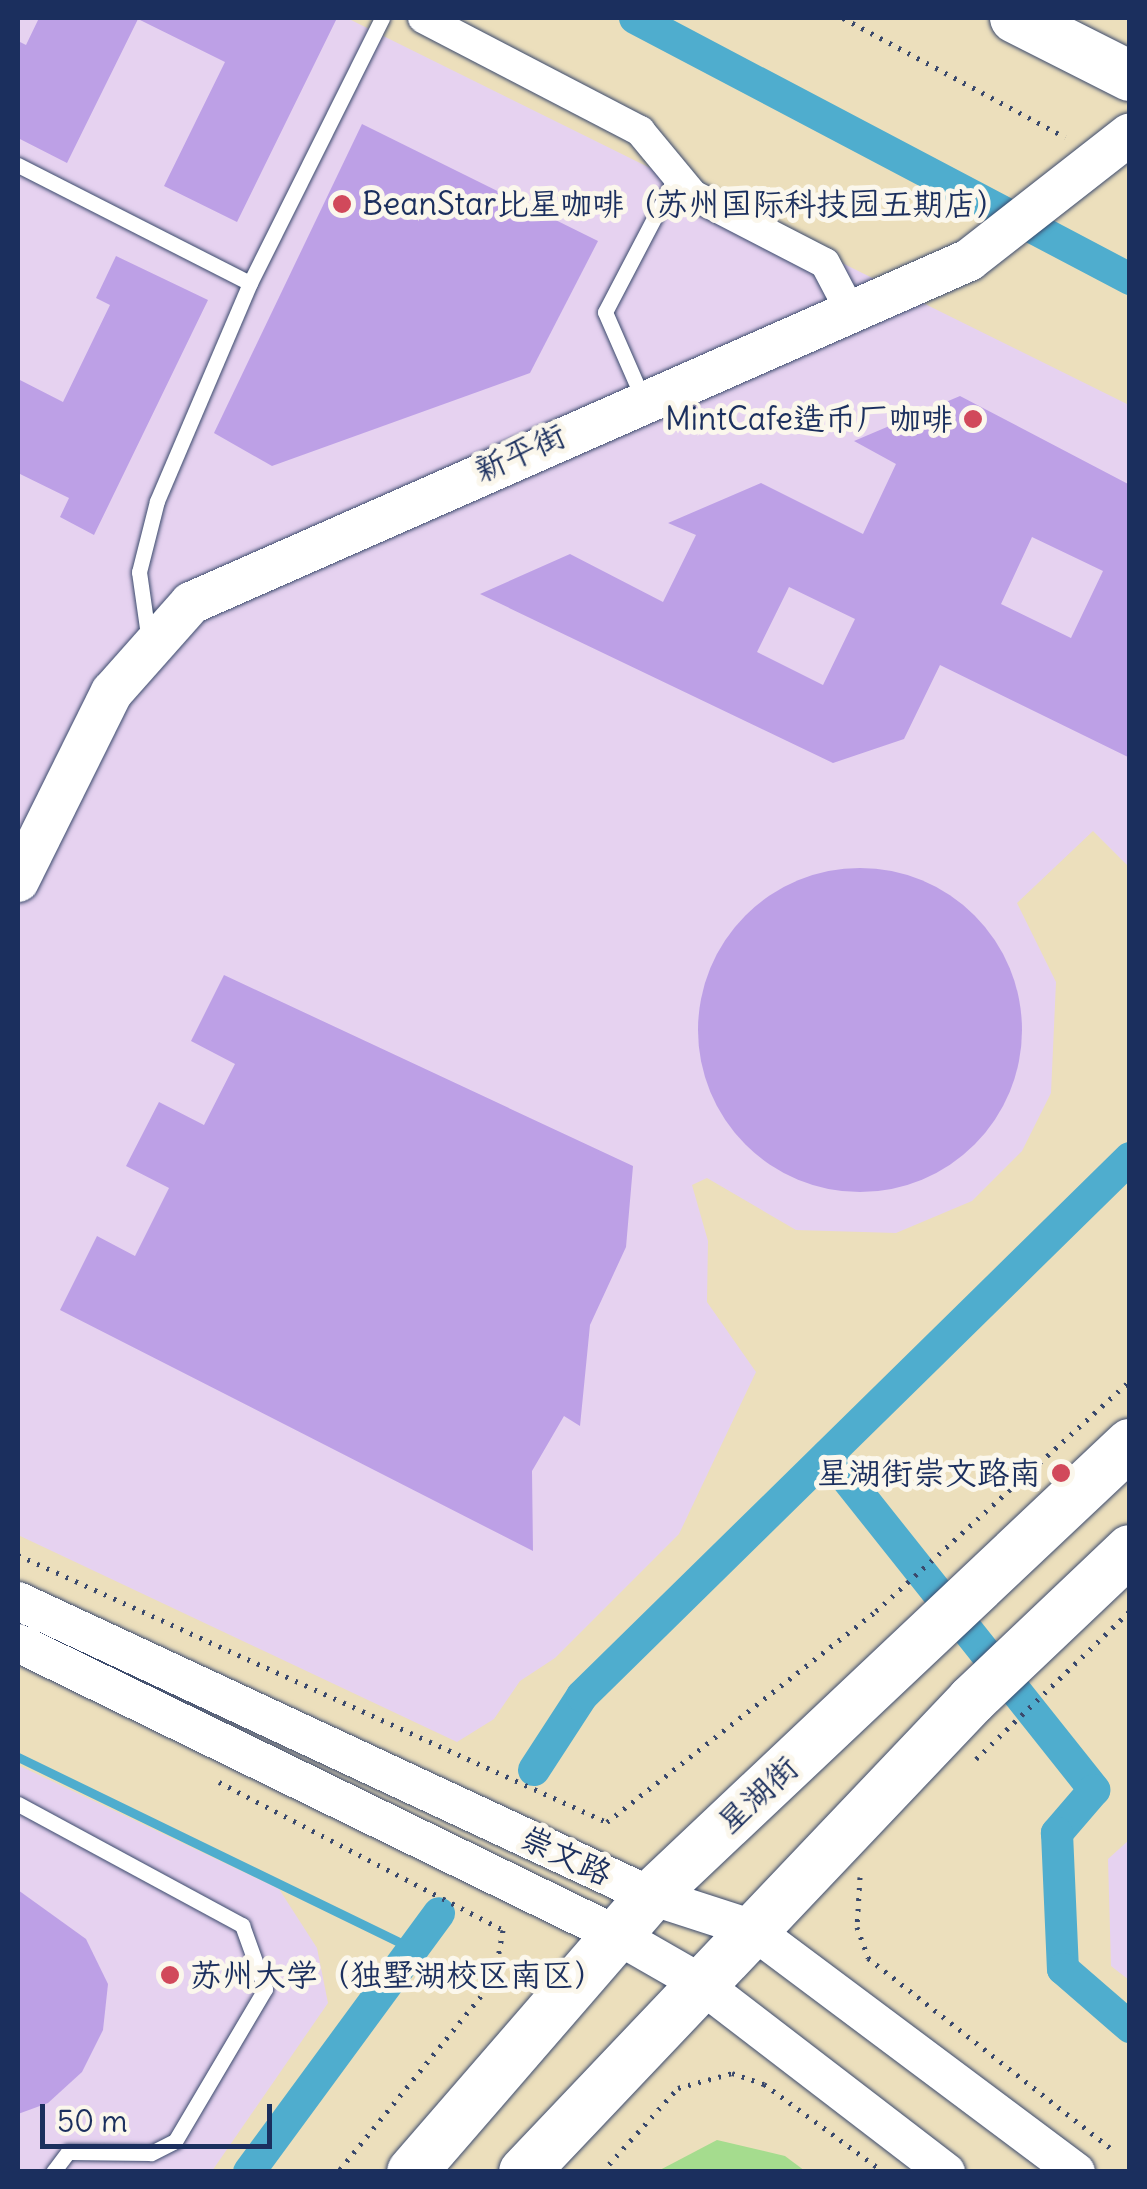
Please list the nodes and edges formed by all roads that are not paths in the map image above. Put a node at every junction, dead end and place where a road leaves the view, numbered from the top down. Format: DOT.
graph roads {
  1 [pos="382,18"];
  2 [pos="423,18"];
  3 [pos="1016,18"];
  4 [pos="1130,76"];
  5 [pos="1104,156"];
  6 [pos="18,166"];
  7 [pos="674,180"];
  8 [pos="250,283"];
  9 [pos="854,316"];
  10 [pos="643,398"];
  11 [pos="149,642"];
  12 [pos="18,882"];
  13 [pos="1130,1444"];
  14 [pos="1130,1550"];
  15 [pos="18,1601"];
  16 [pos="18,1643"];
  17 [pos="18,1804"];
  18 [pos="651,1896"];
  19 [pos="750,1928"];
  20 [pos="615,1934"];
  21 [pos="697,1981"];
  22 [pos="53,2172"];
  23 [pos="412,2172"];
  24 [pos="524,2172"];
  25 [pos="946,2172"];
  26 [pos="1076,2172"];
  1 -- 8 [label="lane"];
  2 -- 7 [label="street"];
  3 -- 4 [label="main road"];
  5 -- 9 [label="main road, 新平街"];
  6 -- 8 [label="lane"];
  7 -- 9 [label="street"];
  7 -- 10 [label="lane"];
  8 -- 11 [label="lane"];
  9 -- 10 [label="main road, 新平街"];
  10 -- 11 [label="main road, 新平街"];
  11 -- 12 [label="main road, 新平街"];
  13 -- 18 [label="main road, 星湖街"];
  14 -- 19 [label="main road"];
  15 -- 18 [label="street, 崇文路"];
  16 -- 20 [label="street, 崇文路"];
  17 -- 22 [label="lane"];
  18 -- 19 [label="street, 崇文路"];
  18 -- 20 [label="main road, 星湖街"];
  19 -- 21 [label="main road"];
  19 -- 26 [label="street, 崇文路"];
  20 -- 21 [label="street, 崇文路"];
  20 -- 23 [label="main road, 星湖街"];
  21 -- 24 [label="main road"];
  21 -- 25 [label="street, 崇文路"];
}
